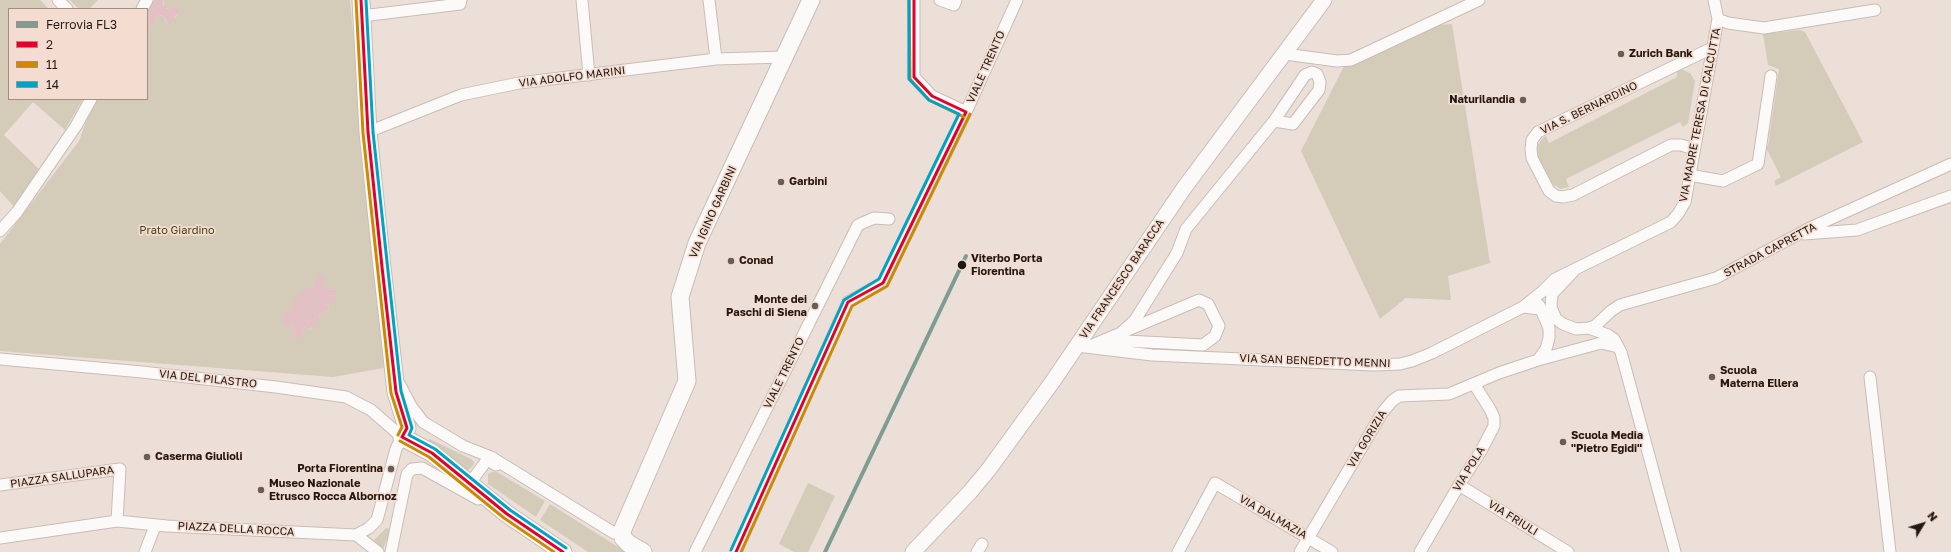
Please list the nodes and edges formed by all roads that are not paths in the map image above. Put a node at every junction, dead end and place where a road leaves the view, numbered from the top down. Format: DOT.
graph roads {
  1 [pos="58,0"];
  2 [pos="461,0"];
  3 [pos="582,0"];
  4 [pos="709,0"];
  5 [pos="811,0"];
  6 [pos="914,0"];
  7 [pos="940,0"];
  8 [pos="956,0"];
  9 [pos="1017,0"];
  10 [pos="1324,0"];
  11 [pos="1479,0"];
  12 [pos="1714,0"];
  13 [pos="66,8"];
  14 [pos="361,8"];
  15 [pos="1875,10"];
  16 [pos="1718,19"];
  17 [pos="1712,48"];
  18 [pos="1285,54"];
  19 [pos="784,57"];
  20 [pos="716,59"];
  21 [pos="589,75"];
  22 [pos="1771,76"];
  23 [pos="90,100"];
  24 [pos="966,112"];
  25 [pos="1274,121"];
  26 [pos="368,132"];
  27 [pos="1694,148"];
  28 [pos="1951,164"];
  29 [pos="1690,175"];
  30 [pos="1951,196"];
  31 [pos="889,219"];
  32 [pos="0,231"];
  33 [pos="1799,234"];
  34 [pos="1548,293"];
  35 [pos="1523,307"];
  36 [pos="1540,309"];
  37 [pos="1554,315"];
  38 [pos="1589,328"];
  39 [pos="1122,332"];
  40 [pos="1107,340"];
  41 [pos="1082,346"];
  42 [pos="1618,347"];
  43 [pos="0,359"];
  44 [pos="1538,360"];
  45 [pos="394,372"];
  46 [pos="1870,377"];
  47 [pos="1474,384"];
  48 [pos="402,437"];
  49 [pos="470,483"];
  50 [pos="0,485"];
  51 [pos="1459,485"];
  52 [pos="507,514"];
  53 [pos="117,522"];
  54 [pos="155,526"];
  55 [pos="356,535"];
  56 [pos="0,538"];
  57 [pos="1308,538"];
  58 [pos="631,542"];
  59 [pos="144,552"];
  60 [pos="378,552"];
  61 [pos="392,552"];
  62 [pos="563,552"];
  63 [pos="695,552"];
  64 [pos="736,552"];
  65 [pos="913,552"];
  66 [pos="1178,552"];
  67 [pos="1300,552"];
  68 [pos="1332,552"];
  69 [pos="1420,552"];
  70 [pos="1568,552"];
  71 [pos="1675,552"];
  72 [pos="1890,552"];
  1 -- 13 [label="street"];
  2 -- 14 [label="street"];
  3 -- 21 [label="street"];
  4 -- 20 [label="street"];
  5 -- 19 [label="main road, VIA IGINO GARBINI"];
  6 -- 24 [label="street"];
  7 -- 8 [label="street"];
  9 -- 24 [label="street, VIALE TRENTO"];
  10 -- 18 [label="main road, VIA FRANCESCO BARACCA"];
  11 -- 18 [label="street"];
  12 -- 16 [label="street, VIA MADRE TERESA DI CALCUTTA"];
  14 -- 26 [label="main road"];
  15 -- 16 [label="street"];
  16 -- 17 [label="street, VIA MADRE TERESA DI CALCUTTA"];
  17 -- 27 [label="street, VIA MADRE TERESA DI CALCUTTA"];
  17 -- 27 [label="street, VIA S. BERNARDINO"];
  18 -- 41 [label="main road, VIA FRANCESCO BARACCA"];
  19 -- 20 [label="street, VIA ADOLFO MARINI"];
  19 -- 58 [label="main road, VIA IGINO GARBINI"];
  20 -- 21 [label="street, VIA ADOLFO MARINI"];
  21 -- 26 [label="street, VIA ADOLFO MARINI"];
  22 -- 29 [label="street"];
  23 -- 32 [label="street"];
  24 -- 64 [label="street, VIALE TRENTO"];
  25 -- 25 [label="street"];
  25 -- 39 [label="street"];
  26 -- 45 [label="main road"];
  27 -- 29 [label="street, VIA MADRE TERESA DI CALCUTTA"];
  28 -- 33 [label="street, STRADA CAPRETTA"];
  29 -- 34 [label="street, VIA MADRE TERESA DI CALCUTTA"];
  30 -- 33 [label="street"];
  31 -- 63 [label="street, VIALE TRENTO"];
  33 -- 38 [label="street, STRADA CAPRETTA"];
  34 -- 35 [label="street, VIA MADRE TERESA DI CALCUTTA"];
  34 -- 36 [label="street"];
  34 -- 37 [label="street"];
  35 -- 36 [label="street"];
  35 -- 41 [label="street, VIA SAN BENEDETTO MENNI"];
  36 -- 37 [label="street"];
  36 -- 44 [label="street"];
  37 -- 38 [label="street"];
  38 -- 42 [label="street"];
  39 -- 40 [label="street"];
  39 -- 40 [label="street"];
  40 -- 41 [label="street"];
  41 -- 65 [label="main road, VIA FRANCESCO BARACCA"];
  42 -- 44 [label="street, VIA GORIZIA"];
  42 -- 71 [label="street"];
  43 -- 48 [label="street, VIA DEL PILASTRO"];
  44 -- 47 [label="street, VIA GORIZIA"];
  45 -- 48 [label="main road"];
  45 -- 58 [label="street"];
  46 -- 72 [label="street"];
  47 -- 51 [label="street, VIA POLA"];
  47 -- 57 [label="street, VIA GORIZIA"];
  48 -- 49 [label="main road"];
  48 -- 55 [label="street"];
  49 -- 52 [label="main road"];
  49 -- 58 [label="street"];
  50 -- 53 [label="street, PIAZZA SALLUPARA"];
  51 -- 69 [label="street, VIA POLA"];
  51 -- 70 [label="street, VIA FRIULI"];
  52 -- 61 [label="street"];
  52 -- 62 [label="main road"];
  53 -- 54 [label="street, PIAZZA DELLA ROCCA"];
  53 -- 56 [label="street, PIAZZA DELLA ROCCA"];
  54 -- 55 [label="street, PIAZZA DELLA ROCCA"];
  54 -- 59 [label="street"];
  55 -- 60 [label="street"];
  57 -- 66 [label="street, VIA DALMAZIA"];
  57 -- 67 [label="street, VIA GORIZIA"];
  57 -- 68 [label="street, VIA DALMAZIA"];
}
